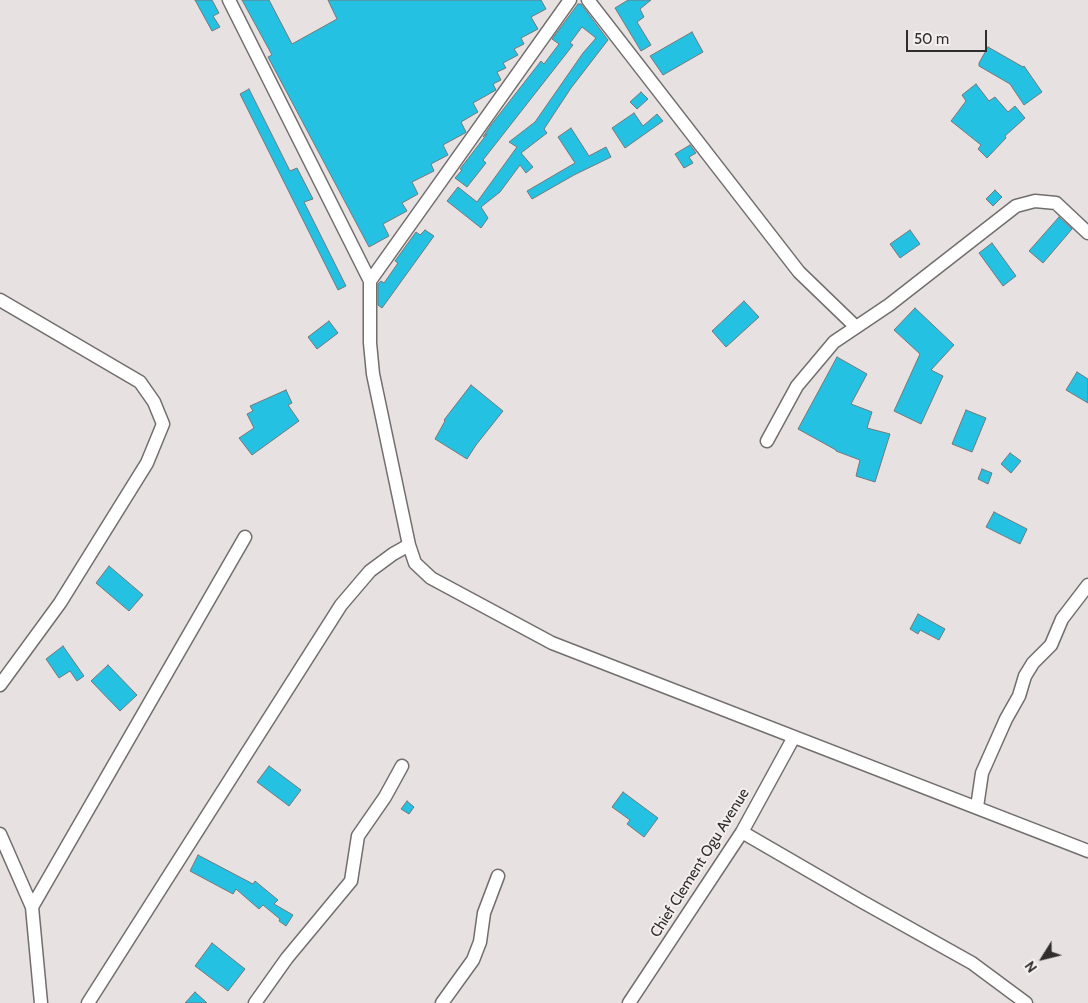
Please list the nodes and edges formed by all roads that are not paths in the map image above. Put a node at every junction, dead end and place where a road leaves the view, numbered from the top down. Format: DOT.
graph roads {
  1 [pos="229,0"];
  2 [pos="570,0"];
  3 [pos="588,0"];
  4 [pos="1088,233"];
  5 [pos="370,281"];
  6 [pos="0,300"];
  7 [pos="856,327"];
  8 [pos="767,441"];
  9 [pos="246,538"];
  10 [pos="409,546"];
  11 [pos="1088,585"];
  12 [pos="0,685"];
  13 [pos="794,737"];
  14 [pos="402,766"];
  15 [pos="977,807"];
  16 [pos="742,832"];
  17 [pos="0,834"];
  18 [pos="1088,851"];
  19 [pos="498,876"];
  20 [pos="32,907"];
  21 [pos="41,1003"];
  22 [pos="88,1003"];
  23 [pos="255,1003"];
  24 [pos="442,1003"];
  25 [pos="629,1003"];
  26 [pos="1026,1003"];
  1 -- 5 [label="street"];
  2 -- 5 [label="street"];
  3 -- 7 [label="street"];
  4 -- 7 [label="street"];
  5 -- 10 [label="street"];
  6 -- 12 [label="street"];
  7 -- 8 [label="street"];
  9 -- 20 [label="street"];
  10 -- 13 [label="street"];
  10 -- 22 [label="street"];
  11 -- 15 [label="street"];
  13 -- 15 [label="street"];
  13 -- 16 [label="street, Chief Clement Ogu Avenue"];
  14 -- 23 [label="street"];
  15 -- 18 [label="street"];
  16 -- 25 [label="street, Chief Clement Ogu Avenue"];
  16 -- 26 [label="street"];
  17 -- 20 [label="street"];
  19 -- 24 [label="street"];
  20 -- 21 [label="street"];
}
